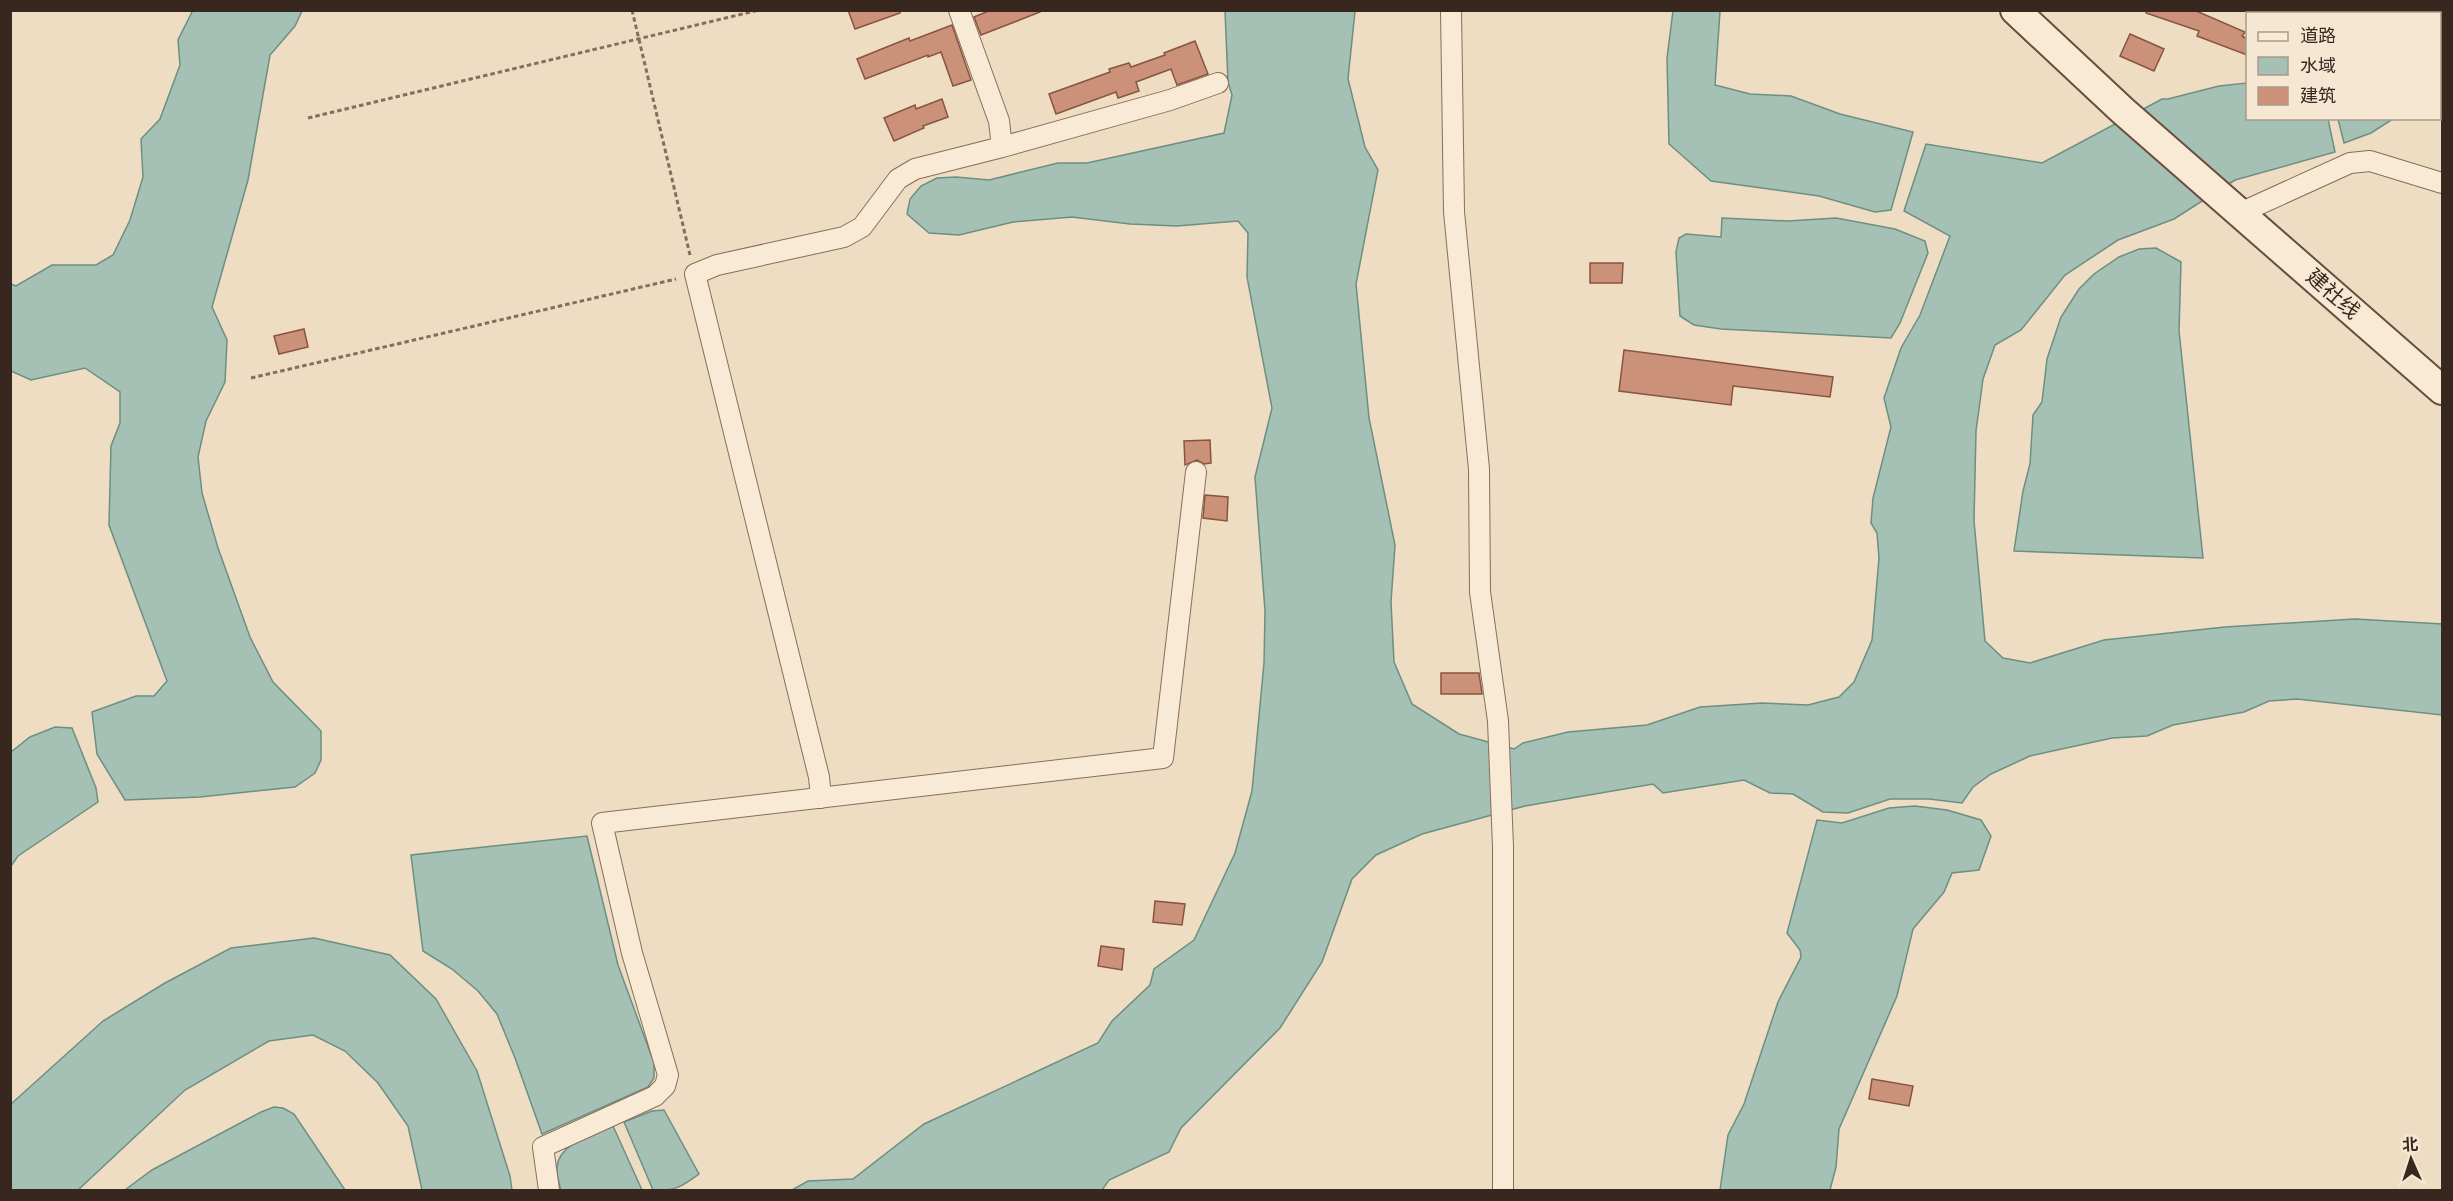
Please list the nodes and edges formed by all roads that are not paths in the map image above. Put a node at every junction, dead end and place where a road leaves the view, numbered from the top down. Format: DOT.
graph roads {
  1 [pos="958,10"];
  2 [pos="1451,10"];
  3 [pos="2015,10"];
  4 [pos="1218,83"];
  5 [pos="1002,147"];
  6 [pos="2442,183"];
  7 [pos="2231,205"];
  8 [pos="2442,390"];
  9 [pos="1196,472"];
  10 [pos="820,798"];
  11 [pos="549,1191"];
  12 [pos="1503,1191"];
  1 -- 5 [label="street"];
  2 -- 12 [label="street"];
  3 -- 7 [label="main road, 建社线"];
  4 -- 5 [label="street"];
  5 -- 10 [label="street"];
  6 -- 7 [label="street"];
  7 -- 8 [label="main road, 建社线"];
  9 -- 10 [label="street"];
  10 -- 11 [label="street"];
}
